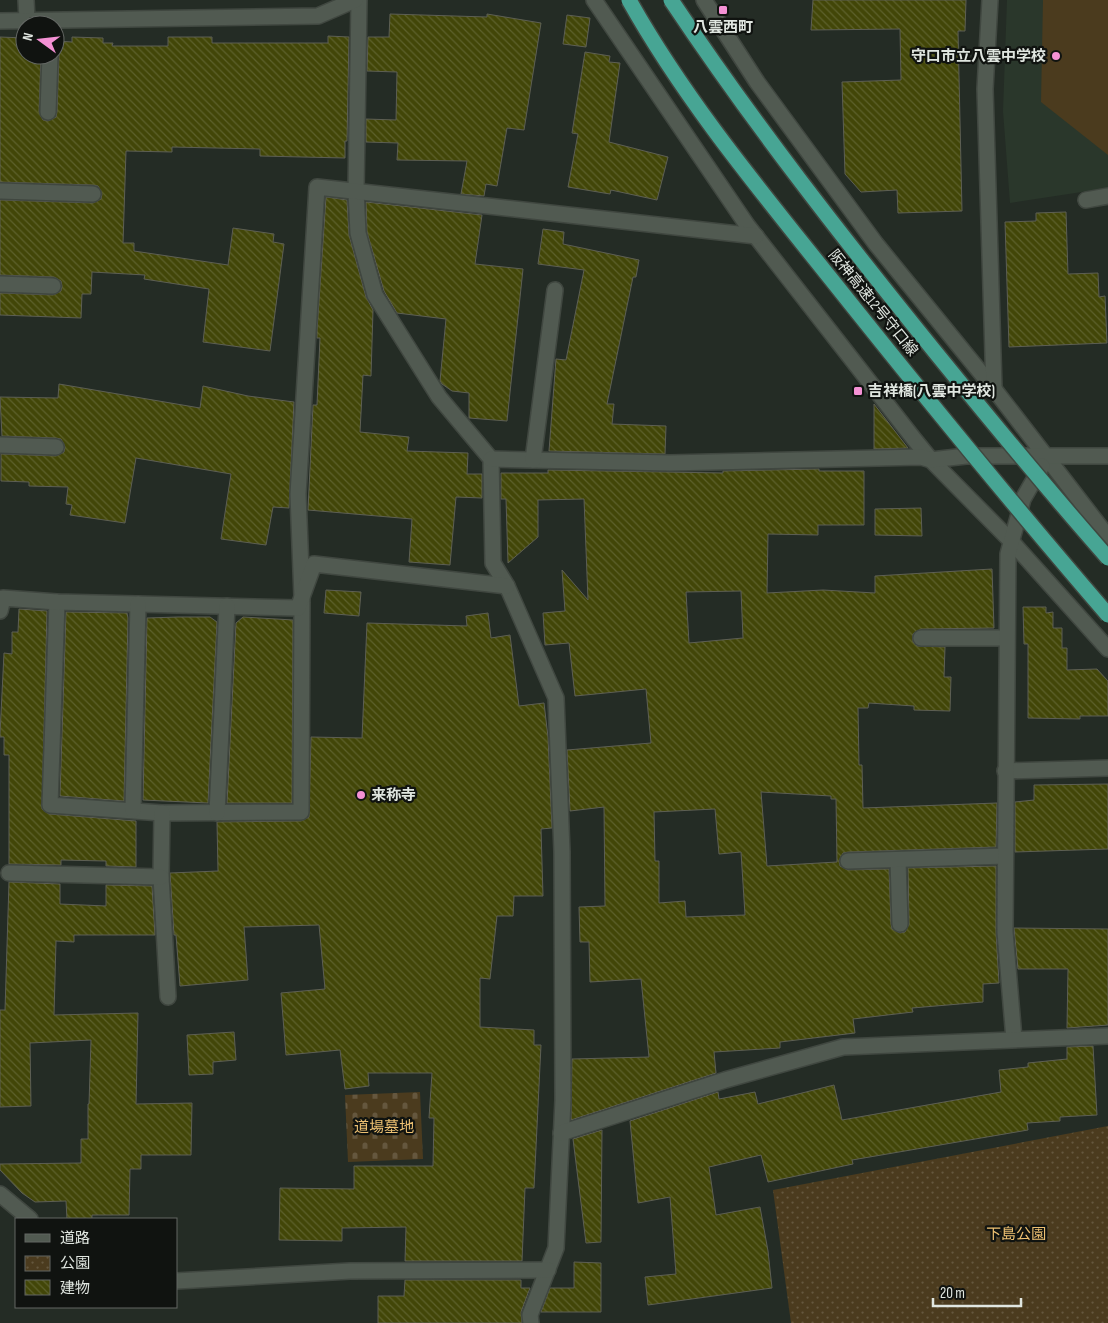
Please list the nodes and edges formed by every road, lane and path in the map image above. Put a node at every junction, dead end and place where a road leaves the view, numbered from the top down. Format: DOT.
graph roads {
  1 [pos="26,0"];
  2 [pos="357,0"];
  3 [pos="594,0"];
  4 [pos="629,0"];
  5 [pos="671,0"];
  6 [pos="704,0"];
  7 [pos="990,0"];
  8 [pos="26,15"];
  9 [pos="15,20"];
  10 [pos="0,21"];
  11 [pos="65,22"];
  12 [pos="50,65"];
  13 [pos="48,112"];
  14 [pos="0,191"];
  15 [pos="356,191"];
  16 [pos="93,194"];
  17 [pos="1108,196"];
  18 [pos="1086,200"];
  19 [pos="756,236"];
  20 [pos="0,284"];
  21 [pos="53,286"];
  22 [pos="555,290"];
  23 [pos="994,388"];
  24 [pos="0,445"];
  25 [pos="56,448"];
  26 [pos="1108,456"];
  27 [pos="1048,457"];
  28 [pos="491,459"];
  29 [pos="533,460"];
  30 [pos="931,460"];
  31 [pos="1108,537"];
  32 [pos="1011,540"];
  33 [pos="1108,558"];
  34 [pos="507,586"];
  35 [pos="302,597"];
  36 [pos="56,602"];
  37 [pos="138,604"];
  38 [pos="227,606"];
  39 [pos="0,611"];
  40 [pos="1108,614"];
  41 [pos="921,638"];
  42 [pos="1006,638"];
  43 [pos="1108,649"];
  44 [pos="1108,768"];
  45 [pos="1006,771"];
  46 [pos="133,810"];
  47 [pos="162,813"];
  48 [pos="217,813"];
  49 [pos="1005,856"];
  50 [pos="898,860"];
  51 [pos="848,861"];
  52 [pos="9,873"];
  53 [pos="161,877"];
  54 [pos="900,924"];
  55 [pos="168,997"];
  56 [pos="1108,1036"];
  57 [pos="1014,1039"];
  58 [pos="561,1133"];
  59 [pos="0,1194"];
  60 [pos="29,1218"];
  61 [pos="548,1270"];
  62 [pos="178,1281"];
  63 [pos="531,1323"];
  1 -- 8 [label="street"];
  2 -- 11 [label="street"];
  2 -- 15 [label="street"];
  3 -- 19 [label="street"];
  4 -- 40 [label="highway, 阪神高速12号守口線, bridge"];
  5 -- 33 [label="highway, 阪神高速12号守口線, bridge"];
  6 -- 23 [label="street"];
  7 -- 23 [label="street"];
  9 -- 10 [label="street"];
  12 -- 13 [label="street"];
  14 -- 16 [label="street"];
  15 -- 19 [label="street"];
  15 -- 28 [label="street"];
  15 -- 35 [label="street"];
  17 -- 18 [label="street"];
  19 -- 30 [label="street"];
  20 -- 21 [label="street"];
  22 -- 29 [label="street"];
  23 -- 27 [label="street"];
  24 -- 25 [label="street"];
  26 -- 27 [label="street"];
  27 -- 30 [label="street"];
  27 -- 31 [label="street"];
  27 -- 32 [label="street"];
  28 -- 29 [label="street"];
  28 -- 34 [label="street"];
  29 -- 30 [label="street"];
  30 -- 32 [label="street"];
  32 -- 42 [label="street"];
  32 -- 43 [label="street"];
  34 -- 35 [label="street"];
  34 -- 58 [label="street"];
  35 -- 38 [label="street"];
  35 -- 48 [label="street"];
  36 -- 37 [label="street"];
  36 -- 39 [label="street"];
  36 -- 46 [label="street"];
  37 -- 38 [label="street"];
  37 -- 46 [label="street"];
  38 -- 48 [label="street"];
  41 -- 42 [label="street"];
  42 -- 45 [label="street"];
  44 -- 45 [label="street"];
  45 -- 49 [label="street"];
  46 -- 47 [label="street"];
  47 -- 48 [label="street"];
  47 -- 53 [label="street"];
  49 -- 50 [label="street"];
  49 -- 57 [label="street"];
  50 -- 51 [label="street"];
  50 -- 54 [label="street"];
  52 -- 53 [label="street"];
  53 -- 55 [label="street"];
  56 -- 57 [label="street"];
  57 -- 58 [label="street"];
  58 -- 61 [label="street"];
  59 -- 60 [label="street"];
  61 -- 62 [label="street"];
  61 -- 63 [label="street"];
}
